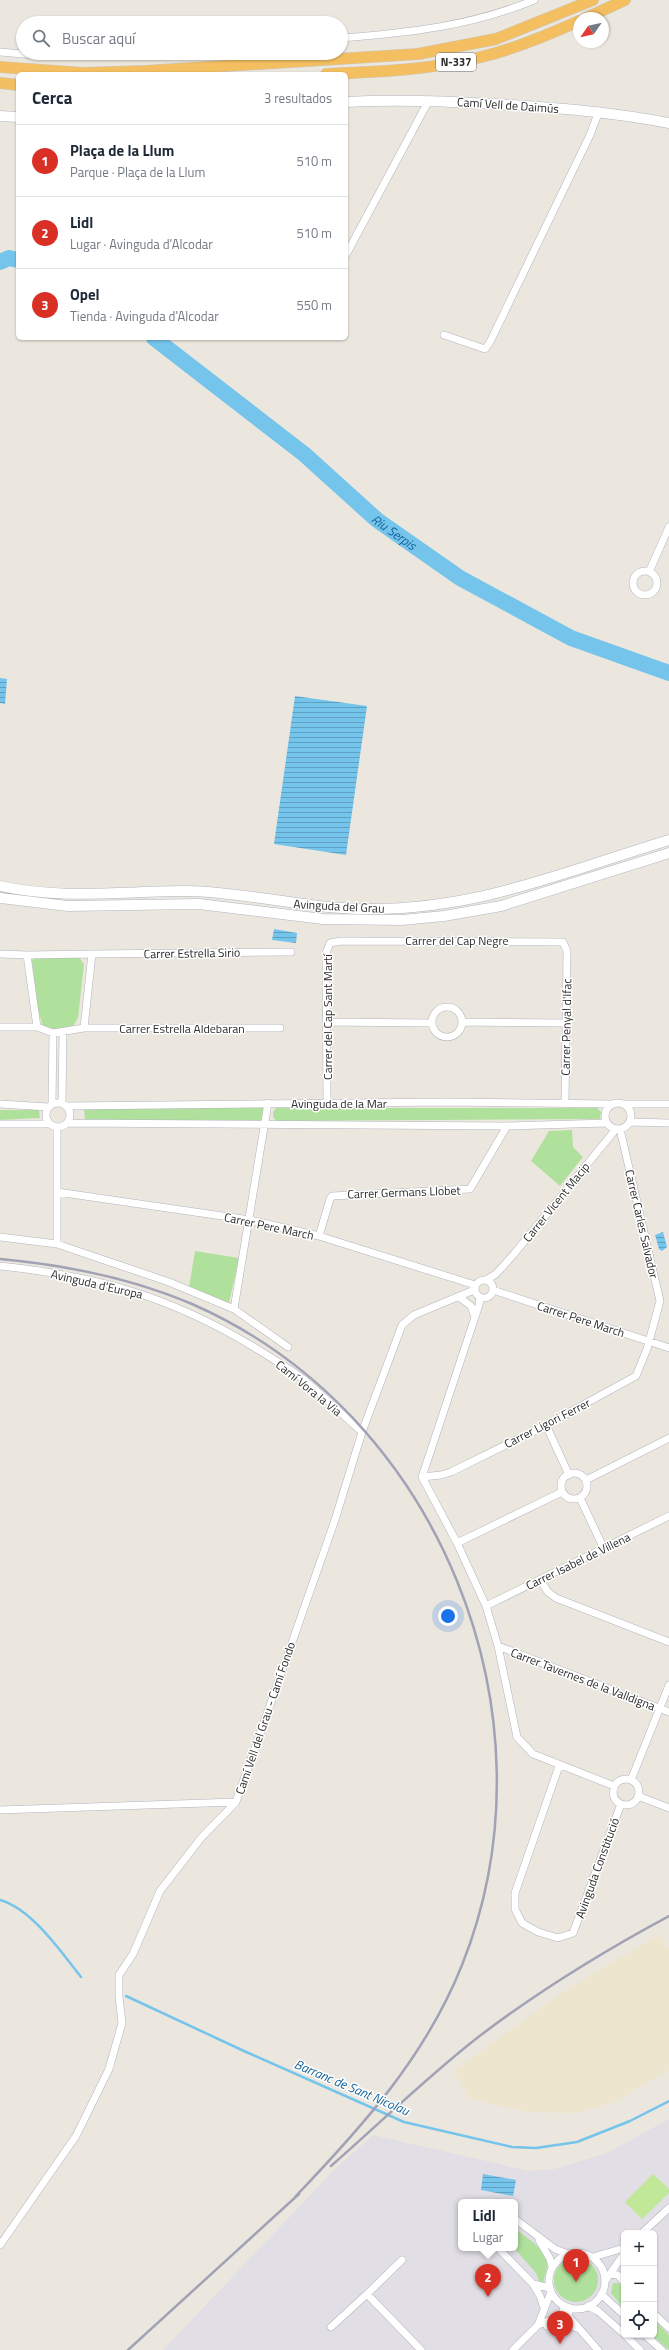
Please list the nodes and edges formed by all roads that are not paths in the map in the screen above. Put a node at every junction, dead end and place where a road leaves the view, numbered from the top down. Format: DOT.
graph roads {
  1 [pos="534,0"];
  2 [pos="593,0"];
  3 [pos="625,0"];
  4 [pos="599,12"];
  5 [pos="573,23"];
  6 [pos="348,37"];
  7 [pos="0,52"];
  8 [pos="16,53"];
  9 [pos="348,58"];
  10 [pos="322,60"];
  11 [pos="0,67"];
  12 [pos="69,72"];
  13 [pos="114,72"];
  14 [pos="348,72"];
  15 [pos="0,83"];
  16 [pos="16,84"];
  17 [pos="429,100"];
  18 [pos="348,102"];
  19 [pos="600,111"];
  20 [pos="0,116"];
  21 [pos="16,117"];
  22 [pos="669,123"];
  23 [pos="348,252"];
  24 [pos="444,335"];
  25 [pos="669,527"];
  26 [pos="649,572"];
  27 [pos="669,840"];
  28 [pos="669,853"];
  29 [pos="0,886"];
  30 [pos="0,898"];
  31 [pos="340,941"];
  32 [pos="567,951"];
  33 [pos="291,952"];
  34 [pos="0,954"];
  35 [pos="92,954"];
  36 [pos="27,955"];
  37 [pos="326,1022"];
  38 [pos="462,1022"];
  39 [pos="431,1023"];
  40 [pos="566,1023"];
  41 [pos="0,1027"];
  42 [pos="36,1027"];
  43 [pos="84,1028"];
  44 [pos="280,1028"];
  45 [pos="53,1033"];
  46 [pos="63,1033"];
  47 [pos="565,1102"];
  48 [pos="268,1103"];
  49 [pos="327,1103"];
  50 [pos="0,1104"];
  51 [pos="64,1104"];
  52 [pos="612,1104"];
  53 [pos="625,1104"];
  54 [pos="669,1104"];
  55 [pos="50,1105"];
  56 [pos="630,1122"];
  57 [pos="68,1123"];
  58 [pos="607,1123"];
  59 [pos="669,1123"];
  60 [pos="0,1124"];
  61 [pos="50,1124"];
  62 [pos="266,1125"];
  63 [pos="507,1126"];
  64 [pos="58,1127"];
  65 [pos="618,1129"];
  66 [pos="57,1192"];
  67 [pos="250,1220"];
  68 [pos="319,1236"];
  69 [pos="0,1237"];
  70 [pos="57,1244"];
  71 [pos="0,1266"];
  72 [pos="496,1274"];
  73 [pos="486,1280"];
  74 [pos="493,1288"];
  75 [pos="478,1293"];
  76 [pos="460,1296"];
  77 [pos="234,1309"];
  78 [pos="475,1317"];
  79 [pos="649,1342"];
  80 [pos="254,1347"];
  81 [pos="288,1347"];
  82 [pos="669,1348"];
  83 [pos="546,1425"];
  84 [pos="362,1432"];
  85 [pos="669,1438"];
  86 [pos="569,1474"];
  87 [pos="422,1477"];
  88 [pos="586,1480"];
  89 [pos="562,1492"];
  90 [pos="580,1498"];
  91 [pos="669,1516"];
  92 [pos="457,1543"];
  93 [pos="604,1549"];
  94 [pos="540,1580"];
  95 [pos="486,1606"];
  96 [pos="669,1642"];
  97 [pos="498,1646"];
  98 [pos="669,1685"];
  99 [pos="660,1709"];
  100 [pos="669,1712"];
  101 [pos="559,1766"];
  102 [pos="631,1780"];
  103 [pos="614,1786"];
  104 [pos="638,1796"];
  105 [pos="236,1802"];
  106 [pos="621,1804"];
  107 [pos="669,1808"];
  108 [pos="0,1810"];
  109 [pos="669,2208"];
  110 [pos="518,2221"];
  111 [pos="645,2230"];
  112 [pos="537,2236"];
  113 [pos="0,2245"];
  114 [pos="621,2249"];
  115 [pos="501,2251"];
  116 [pos="568,2254"];
  117 [pos="592,2257"];
  118 [pos="621,2258"];
  119 [pos="402,2260"];
  120 [pos="552,2267"];
  121 [pos="610,2274"];
  122 [pos="621,2278"];
  123 [pos="605,2281"];
  124 [pos="533,2284"];
  125 [pos="550,2290"];
  126 [pos="367,2294"];
  127 [pos="601,2294"];
  128 [pos="588,2306"];
  129 [pos="566,2307"];
  130 [pos="544,2308"];
  131 [pos="621,2313"];
  132 [pos="657,2317"];
  133 [pos="538,2325"];
  134 [pos="331,2327"];
  135 [pos="577,2328"];
  136 [pos="669,2328"];
  137 [pos="621,2332"];
  138 [pos="627,2338"];
  139 [pos="648,2338"];
  140 [pos="422,2350"];
  141 [pos="513,2350"];
  142 [pos="598,2350"];
  143 [pos="640,2350"];
  144 [pos="662,2350"];
  1 -- 6 [label="street"];
  2 -- 9 [label="highway, N-337"];
  3 -- 4 [label="highway"];
  5 -- 14 [label="highway, N-337"];
  7 -- 8 [label="street"];
  10 -- 13 [label="highway, N-337"];
  11 -- 12 [label="highway, N-337"];
  15 -- 16 [label="highway"];
  17 -- 18 [label="main road, Camí Vell de Daimús"];
  17 -- 19 [label="main road, Camí Vell de Daimús"];
  17 -- 23 [label="street"];
  19 -- 22 [label="main road, Camí Vell de Daimús"];
  19 -- 24 [label="street"];
  20 -- 21 [label="main road"];
  25 -- 26 [label="street"];
  27 -- 29 [label="main road, Avinguda del Grau"];
  28 -- 30 [label="main road, Avinguda del Grau"];
  31 -- 32 [label="street, Carrer del Cap Negre"];
  31 -- 37 [label="street, Carrer del Cap Sant Martí"];
  32 -- 40 [label="street, Carrer Penyal d'Ifac"];
  33 -- 35 [label="street, Carrer Estrella Sirio"];
  34 -- 36 [label="street, Carrer Estrella Sirio"];
  35 -- 36 [label="street, Carrer Estrella Sirio"];
  35 -- 43 [label="street"];
  36 -- 42 [label="street"];
  37 -- 39 [label="street"];
  37 -- 49 [label="street, Carrer del Cap Sant Martí"];
  38 -- 39 [label="street"];
  38 -- 39 [label="street"];
  38 -- 40 [label="street"];
  40 -- 47 [label="street, Carrer Penyal d'Ifac"];
  41 -- 42 [label="street, Carrer Estrella Aldebaran"];
  42 -- 45 [label="street, Carrer Estrella Aldebaran"];
  43 -- 44 [label="street, Carrer Estrella Aldebaran"];
  43 -- 46 [label="street, Carrer Estrella Aldebaran"];
  45 -- 46 [label="street, Carrer Estrella Aldebaran"];
  45 -- 55 [label="street"];
  46 -- 51 [label="street"];
  47 -- 49 [label="street, Avinguda de la Mar"];
  47 -- 52 [label="street, Avinguda de la Mar"];
  48 -- 49 [label="street, Avinguda de la Mar"];
  48 -- 51 [label="street, Avinguda de la Mar"];
  48 -- 62 [label="street"];
  50 -- 55 [label="street"];
  51 -- 55 [label="street"];
  51 -- 57 [label="street"];
  52 -- 53 [label="street"];
  52 -- 58 [label="street"];
  53 -- 54 [label="street"];
  53 -- 56 [label="street"];
  55 -- 61 [label="street"];
  56 -- 59 [label="street"];
  56 -- 65 [label="street"];
  57 -- 62 [label="street, Avinguda de la Mar"];
  57 -- 64 [label="street"];
  58 -- 63 [label="street, Avinguda de la Mar"];
  58 -- 65 [label="street"];
  60 -- 61 [label="street"];
  61 -- 64 [label="street"];
  62 -- 63 [label="street, Avinguda de la Mar"];
  62 -- 67 [label="street"];
  63 -- 68 [label="street, Carrer Germans Llobet"];
  64 -- 66 [label="street"];
  65 -- 72 [label="street, Carrer Vicent Macip"];
  65 -- 79 [label="street, Carrer Carles Salvador"];
  66 -- 67 [label="street, Carrer Pere March"];
  66 -- 70 [label="street"];
  67 -- 68 [label="street, Carrer Pere March"];
  67 -- 77 [label="street"];
  68 -- 75 [label="street, Carrer Pere March"];
  69 -- 70 [label="street"];
  70 -- 77 [label="street"];
  71 -- 80 [label="street, Avinguda d'Europa"];
  72 -- 73 [label="street, Carrer Vicent Macip"];
  72 -- 74 [label="street, Carrer Vicent Macip"];
  73 -- 74 [label="street"];
  73 -- 75 [label="street, Carrer Vicent Macip"];
  74 -- 75 [label="street"];
  74 -- 79 [label="street, Carrer Pere March"];
  75 -- 76 [label="street"];
  75 -- 78 [label="street"];
  76 -- 78 [label="street"];
  76 -- 84 [label="street, Camí Vell del Grau - Camí Fondo"];
  77 -- 81 [label="street"];
  78 -- 87 [label="street"];
  79 -- 82 [label="street, Carrer Pere March"];
  79 -- 83 [label="street, Carrer Ligori Ferrer"];
  80 -- 84 [label="street, Camí Vora la Via"];
  83 -- 86 [label="street"];
  83 -- 87 [label="street, Carrer Ligori Ferrer"];
  84 -- 105 [label="street, Camí Vell del Grau - Camí Fondo"];
  85 -- 88 [label="street"];
  86 -- 88 [label="street"];
  86 -- 89 [label="street"];
  87 -- 92 [label="street"];
  88 -- 90 [label="street"];
  89 -- 90 [label="street"];
  89 -- 92 [label="street"];
  90 -- 93 [label="street"];
  91 -- 93 [label="street, Carrer Isabel de Villena"];
  92 -- 95 [label="street"];
  93 -- 94 [label="street, Carrer Isabel de Villena"];
  94 -- 95 [label="street, Carrer Isabel de Villena"];
  94 -- 96 [label="street"];
  95 -- 97 [label="street"];
  97 -- 99 [label="street, Carrer Tavernes de la Valldigna"];
  97 -- 101 [label="street"];
  98 -- 99 [label="street"];
  99 -- 100 [label="street, Carrer Tavernes de la Valldigna"];
  99 -- 102 [label="street"];
  101 -- 103 [label="street"];
  101 -- 106 [label="street, Avinguda Constitució"];
  102 -- 103 [label="street"];
  102 -- 104 [label="street"];
  103 -- 106 [label="street"];
  104 -- 106 [label="street"];
  104 -- 107 [label="street"];
  105 -- 108 [label="street, Camí Vell del Grau - Camí Fondo"];
  105 -- 113 [label="street"];
  109 -- 111 [label="street"];
  110 -- 112 [label="street"];
  112 -- 116 [label="street"];
  112 -- 120 [label="street"];
  114 -- 117 [label="street"];
  115 -- 124 [label="street"];
  116 -- 117 [label="street"];
  116 -- 120 [label="street"];
  117 -- 123 [label="street"];
  118 -- 121 [label="street"];
  119 -- 126 [label="street"];
  120 -- 125 [label="street"];
  121 -- 122 [label="street"];
  121 -- 123 [label="street"];
  123 -- 127 [label="street"];
  124 -- 125 [label="street"];
  124 -- 130 [label="street"];
  125 -- 129 [label="street"];
  125 -- 130 [label="street"];
  126 -- 134 [label="street"];
  126 -- 140 [label="street"];
  127 -- 128 [label="street"];
  127 -- 131 [label="street"];
  128 -- 129 [label="street"];
  128 -- 137 [label="street"];
  129 -- 133 [label="street"];
  129 -- 135 [label="street"];
  130 -- 133 [label="street"];
  132 -- 136 [label="street"];
  133 -- 135 [label="street"];
  133 -- 141 [label="street"];
  135 -- 142 [label="street"];
  138 -- 143 [label="street"];
  139 -- 144 [label="street"];
}
